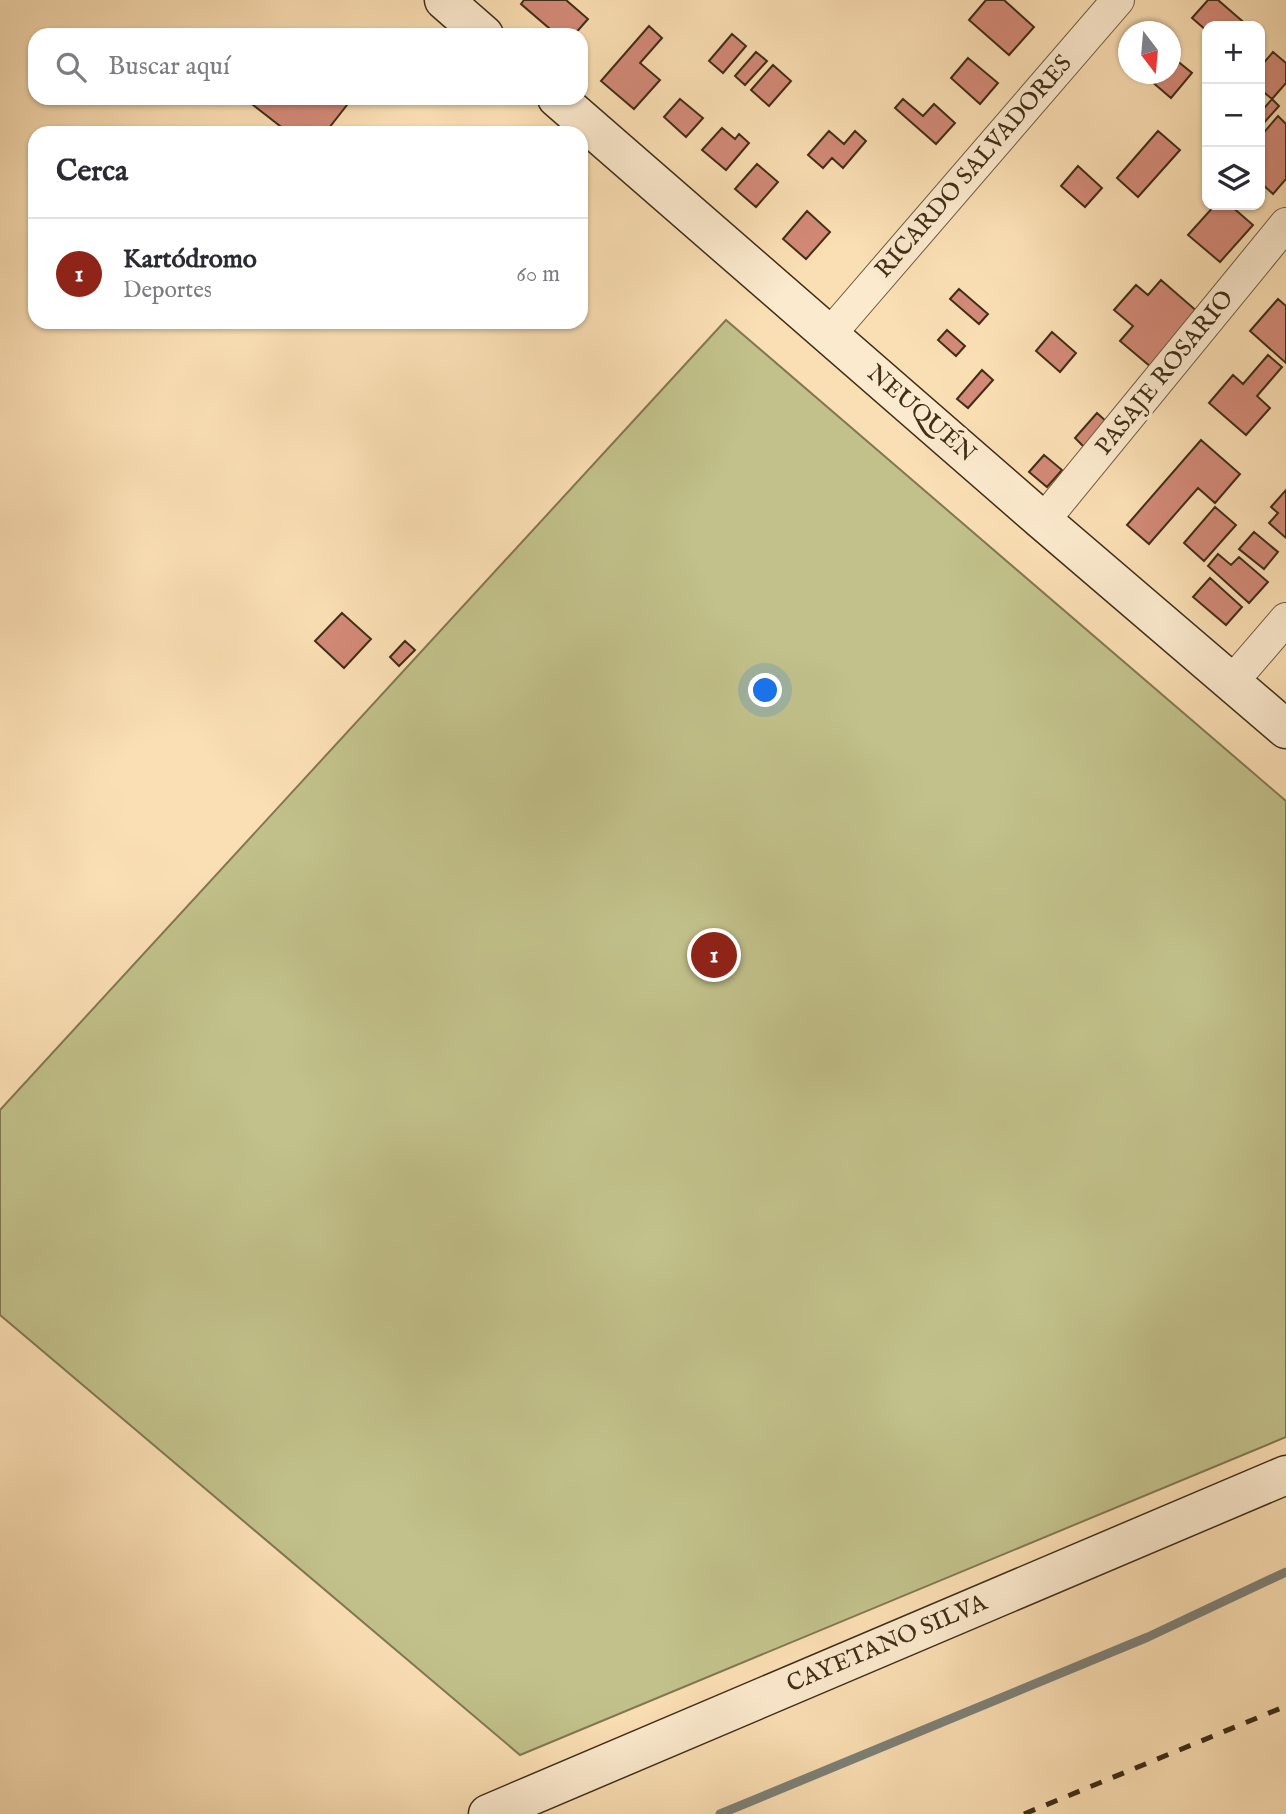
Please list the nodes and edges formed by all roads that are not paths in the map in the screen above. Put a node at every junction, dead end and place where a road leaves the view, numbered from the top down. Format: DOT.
graph roads {
  1 [pos="444,0"];
  2 [pos="1118,0"];
  3 [pos="476,28"];
  4 [pos="565,105"];
  5 [pos="1286,224"];
  6 [pos="830,334"];
  7 [pos="1043,521"];
  8 [pos="1286,619"];
  9 [pos="1231,683"];
  10 [pos="1286,729"];
  11 [pos="1286,1475"];
  12 [pos="488,1814"];
  1 -- 3 [label="street"];
  2 -- 6 [label="street, RICARDO SALVADORES"];
  4 -- 6 [label="street, NEUQUÉN"];
  5 -- 7 [label="street, PASAJE ROSARIO"];
  6 -- 7 [label="street, NEUQUÉN"];
  7 -- 9 [label="street, NEUQUÉN"];
  8 -- 9 [label="street"];
  9 -- 10 [label="street, NEUQUÉN"];
  11 -- 12 [label="street, CAYETANO SILVA"];
}
